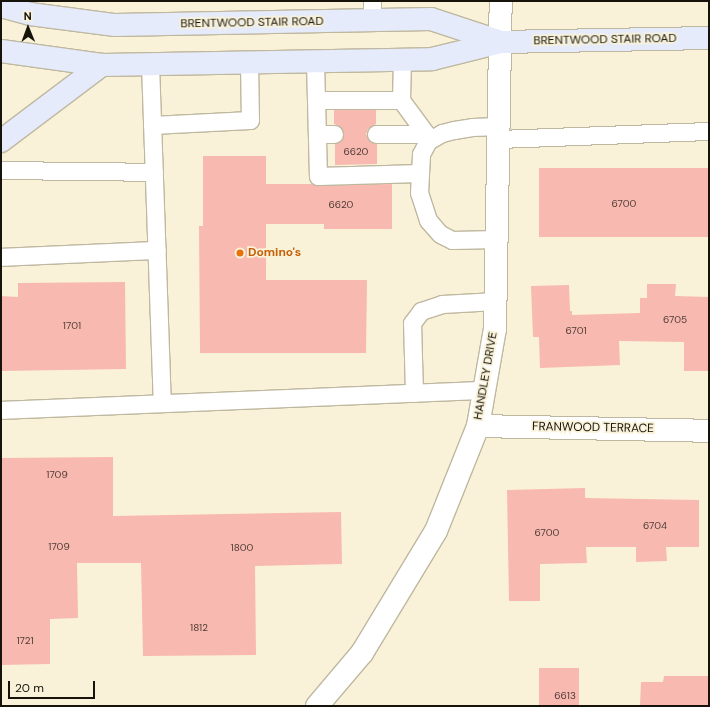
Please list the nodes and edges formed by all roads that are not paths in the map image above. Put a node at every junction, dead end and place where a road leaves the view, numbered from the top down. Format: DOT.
graph roads {
  1 [pos="500,1"];
  2 [pos="1,6"];
  3 [pos="372,11"];
  4 [pos="709,38"];
  5 [pos="501,42"];
  6 [pos="1,51"];
  7 [pos="402,60"];
  8 [pos="315,62"];
  9 [pos="249,63"];
  10 [pos="150,64"];
  11 [pos="102,65"];
  12 [pos="316,100"];
  13 [pos="401,100"];
  14 [pos="152,125"];
  15 [pos="709,131"];
  16 [pos="499,133"];
  17 [pos="317,134"];
  18 [pos="334,134"];
  19 [pos="376,134"];
  20 [pos="427,138"];
  21 [pos="1,141"];
  22 [pos="1,170"];
  23 [pos="154,172"];
  24 [pos="420,173"];
  25 [pos="497,239"];
  26 [pos="157,250"];
  27 [pos="1,257"];
  28 [pos="496,301"];
  29 [pos="484,390"];
  30 [pos="414,392"];
  31 [pos="162,402"];
  32 [pos="1,410"];
  33 [pos="478,426"];
  34 [pos="709,431"];
  35 [pos="317,706"];
  1 -- 5 [label="street, HANDLEY DRIVE"];
  2 -- 3 [label="main road, BRENTWOOD STAIR ROAD"];
  3 -- 5 [label="main road, BRENTWOOD STAIR ROAD"];
  4 -- 5 [label="main road, BRENTWOOD STAIR ROAD"];
  5 -- 7 [label="main road, BRENTWOOD STAIR ROAD"];
  5 -- 16 [label="street, HANDLEY DRIVE"];
  6 -- 11 [label="main road, BRENTWOOD STAIR ROAD"];
  7 -- 8 [label="main road, BRENTWOOD STAIR ROAD"];
  7 -- 13 [label="lane"];
  8 -- 9 [label="main road, BRENTWOOD STAIR ROAD"];
  8 -- 12 [label="lane"];
  9 -- 10 [label="main road, BRENTWOOD STAIR ROAD"];
  9 -- 14 [label="lane"];
  10 -- 11 [label="main road, BRENTWOOD STAIR ROAD"];
  10 -- 14 [label="lane"];
  11 -- 21 [label="main road"];
  12 -- 13 [label="lane"];
  12 -- 17 [label="lane"];
  13 -- 20 [label="lane"];
  14 -- 23 [label="lane"];
  15 -- 16 [label="lane"];
  16 -- 20 [label="lane"];
  16 -- 25 [label="street, HANDLEY DRIVE"];
  17 -- 18 [label="lane"];
  17 -- 24 [label="lane"];
  19 -- 20 [label="lane"];
  20 -- 24 [label="lane"];
  22 -- 23 [label="lane"];
  23 -- 26 [label="lane"];
  24 -- 25 [label="lane"];
  25 -- 28 [label="street, HANDLEY DRIVE"];
  26 -- 27 [label="lane"];
  26 -- 31 [label="lane"];
  28 -- 29 [label="street, HANDLEY DRIVE"];
  28 -- 30 [label="lane"];
  29 -- 30 [label="lane"];
  29 -- 33 [label="street, HANDLEY DRIVE"];
  30 -- 31 [label="lane"];
  31 -- 32 [label="lane"];
  33 -- 34 [label="street, FRANWOOD TERRACE"];
  33 -- 35 [label="street, HANDLEY DRIVE"];
}
